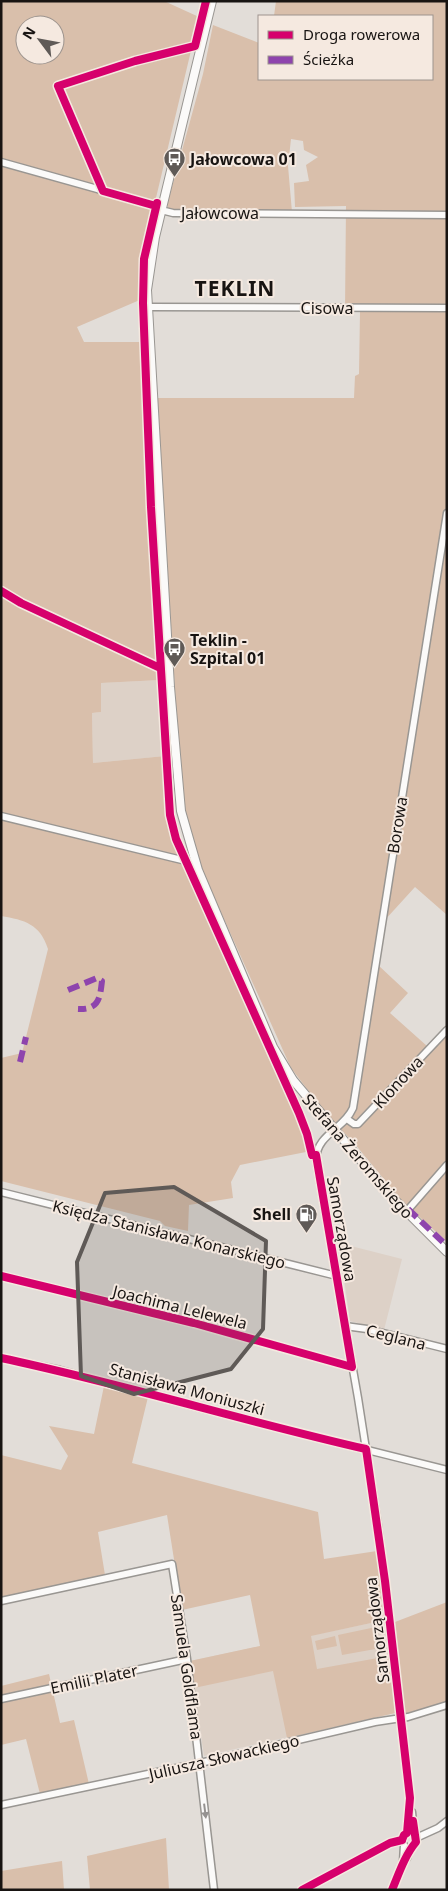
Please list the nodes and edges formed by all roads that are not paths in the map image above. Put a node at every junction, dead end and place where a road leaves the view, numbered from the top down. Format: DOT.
graph roads {
  1 [pos="212,1"];
  2 [pos="1,162"];
  3 [pos="162,210"];
  4 [pos="447,215"];
  5 [pos="147,307"];
  6 [pos="447,308"];
  7 [pos="447,513"];
  8 [pos="1,816"];
  9 [pos="196,861"];
  10 [pos="447,1030"];
  11 [pos="347,1119"];
  12 [pos="334,1130"];
  13 [pos="447,1166"];
  14 [pos="1,1192"];
  15 [pos="406,1212"];
  16 [pos="447,1252"];
  17 [pos="1,1276"];
  18 [pos="337,1276"];
  19 [pos="345,1326"];
  20 [pos="447,1349"];
  21 [pos="1,1358"];
  22 [pos="352,1367"];
  23 [pos="366,1449"];
  24 [pos="447,1470"];
  25 [pos="1,1601"];
  26 [pos="187,1659"];
  27 [pos="1,1699"];
  28 [pos="447,1705"];
  29 [pos="402,1718"];
  30 [pos="200,1763"];
  31 [pos="1,1805"];
  32 [pos="447,1822"];
  33 [pos="412,1835"];
  34 [pos="406,1844"];
  35 [pos="214,1890"];
  36 [pos="302,1890"];
  37 [pos="392,1890"];
  1 -- 3 [label="main road, Stefana Żeromskiego"];
  2 -- 3 [label="street, Jałowcowa"];
  3 -- 4 [label="street, Jałowcowa"];
  3 -- 5 [label="main road, Stefana Żeromskiego"];
  5 -- 6 [label="street, Cisowa"];
  5 -- 9 [label="main road, Stefana Żeromskiego"];
  7 -- 11 [label="street, Borowa"];
  8 -- 9 [label="street"];
  9 -- 12 [label="main road, Stefana Żeromskiego"];
  10 -- 11 [label="street, Klonowa"];
  11 -- 12 [label="street"];
  12 -- 15 [label="main road, Stefana Żeromskiego"];
  12 -- 18 [label="street, Samorządowa"];
  13 -- 15 [label="street"];
  14 -- 18 [label="street, Księdza Stanisława Konarskiego"];
  15 -- 16 [label="main road, Stefana Żeromskiego"];
  17 -- 22 [label="street, Joachima Lelewela"];
  18 -- 19 [label="street, Samorządowa"];
  19 -- 20 [label="street, Ceglana"];
  19 -- 22 [label="street, Samorządowa"];
  21 -- 23 [label="street, Stanisława Moniuszki"];
  22 -- 23 [label="street, Samorządowa"];
  23 -- 24 [label="street, Stanisława Moniuszki"];
  23 -- 29 [label="street, Samorządowa"];
  25 -- 26 [label="street, Samuela Goldflama"];
  26 -- 27 [label="street, Emilii Plater"];
  26 -- 30 [label="street, Samuela Goldflama"];
  28 -- 29 [label="street, Juliusza Słowackiego"];
  29 -- 30 [label="street, Juliusza Słowackiego"];
  29 -- 33 [label="street, Samorządowa"];
  30 -- 31 [label="street, Juliusza Słowackiego"];
  30 -- 35 [label="street, Samuela Goldflama, one-way"];
  32 -- 33 [label="street"];
  33 -- 34 [label="street"];
  33 -- 34 [label="street"];
  34 -- 36 [label="street"];
  34 -- 37 [label="street"];
}
